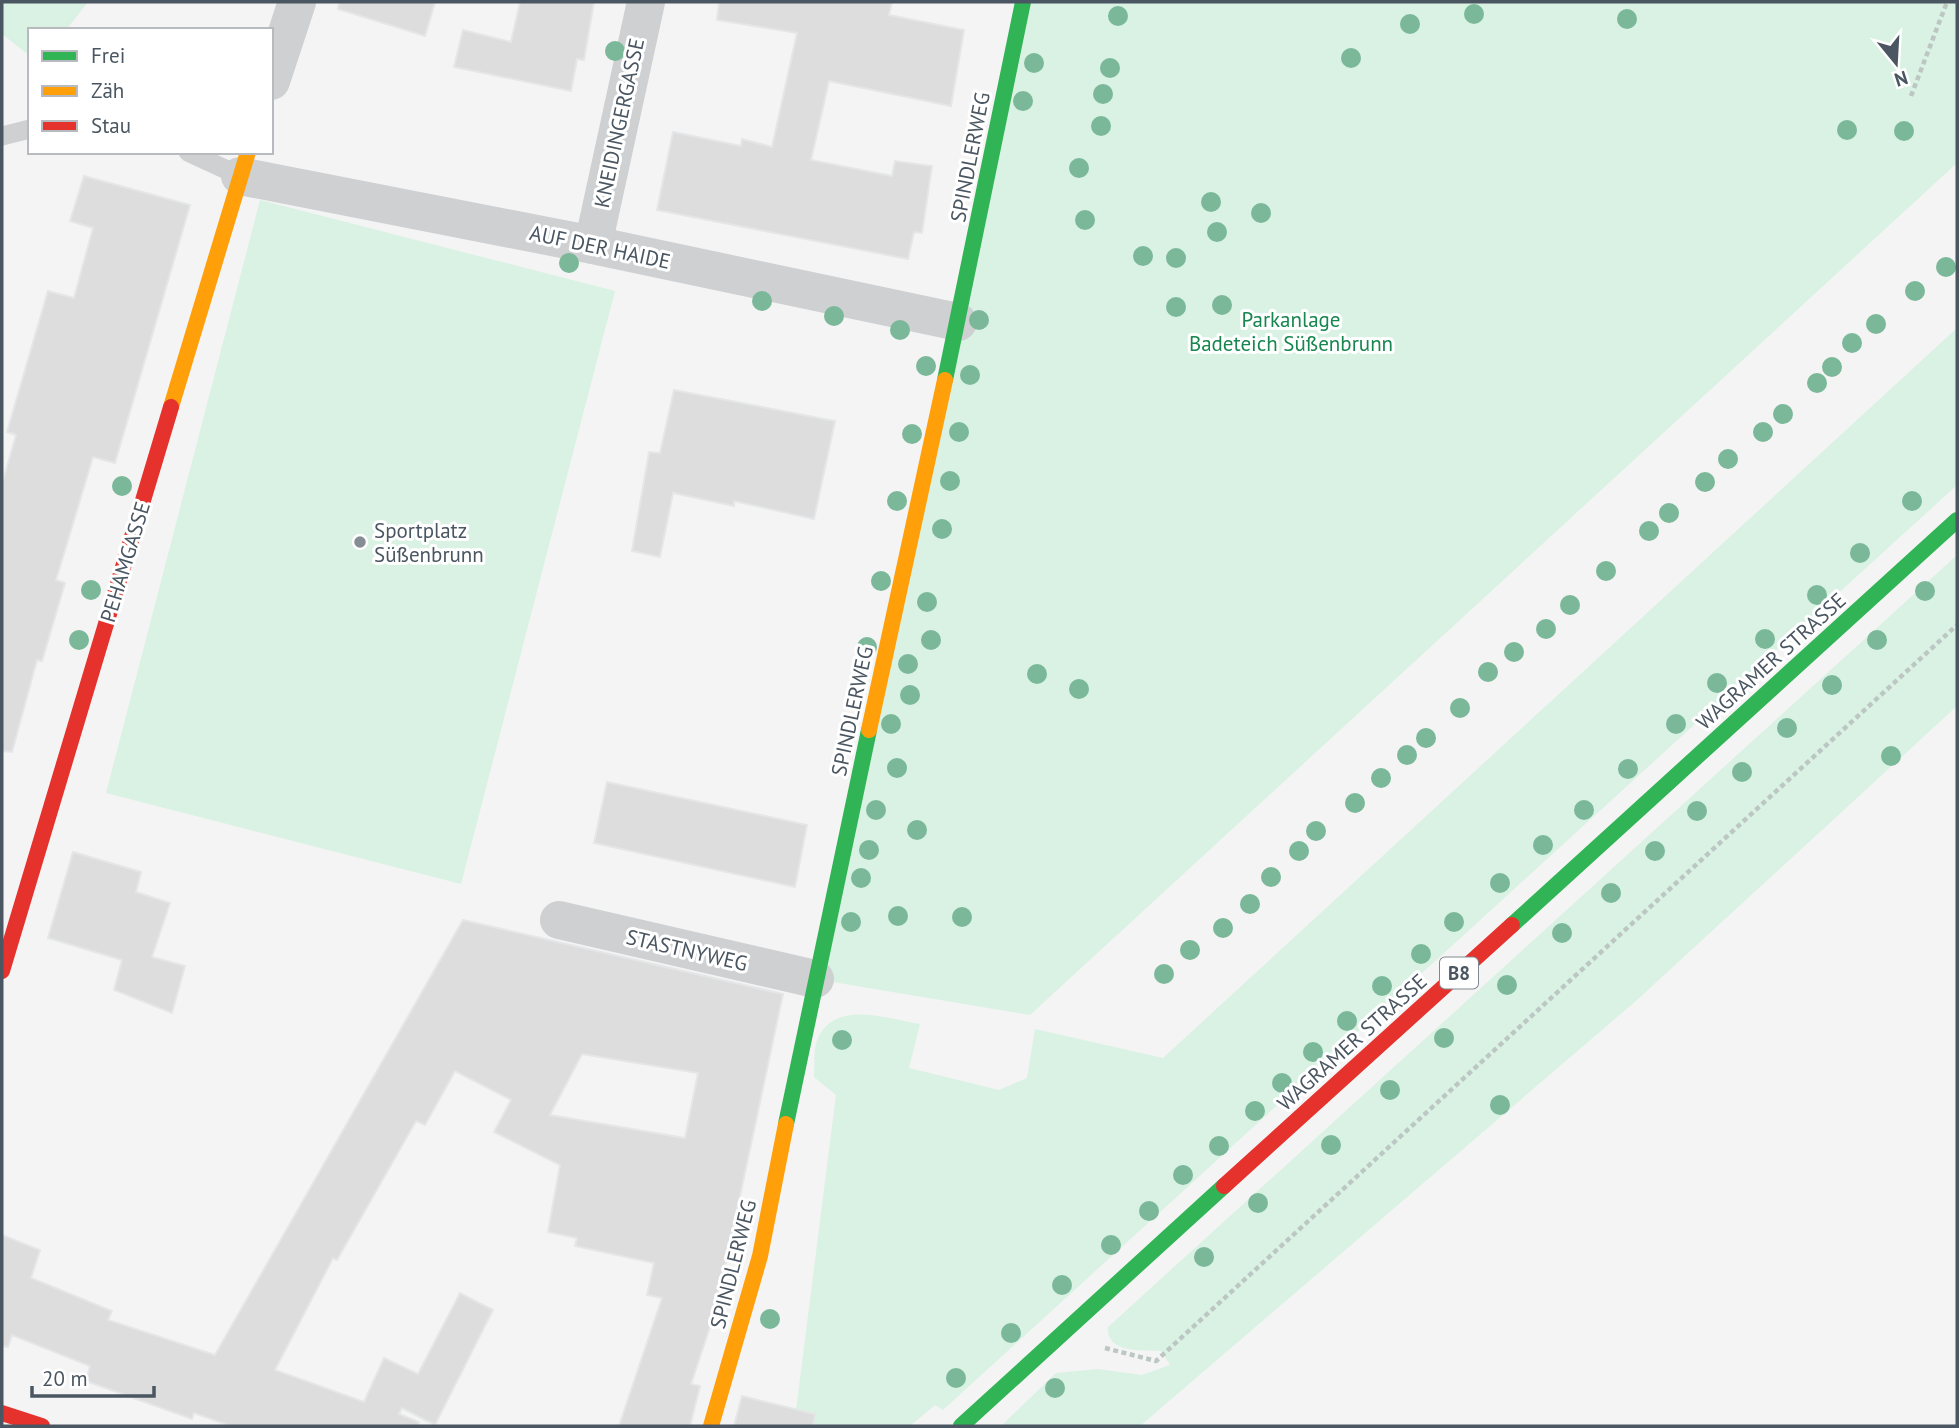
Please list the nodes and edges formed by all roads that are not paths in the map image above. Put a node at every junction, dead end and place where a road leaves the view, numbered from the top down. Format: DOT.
graph roads {
  1 [pos="297,2"];
  2 [pos="646,2"];
  3 [pos="1023,2"];
  4 [pos="273,75"];
  5 [pos="28,130"];
  6 [pos="2,136"];
  7 [pos="197,154"];
  8 [pos="244,164"];
  9 [pos="593,245"];
  10 [pos="958,322"];
  11 [pos="1957,520"];
  12 [pos="559,920"];
  13 [pos="2,971"];
  14 [pos="815,979"];
  15 [pos="2,1413"];
  16 [pos="42,1426"];
  17 [pos="711,1426"];
  18 [pos="961,1426"];
  1 -- 4 [label="street"];
  2 -- 9 [label="street, KNEIDINGERGASSE"];
  3 -- 10 [label="street, SPINDLERWEG"];
  5 -- 6 [label="lane"];
  7 -- 8 [label="lane"];
  8 -- 9 [label="street, AUF DER HAIDE"];
  8 -- 13 [label="street, PEHAMGASSE"];
  9 -- 10 [label="street, AUF DER HAIDE"];
  10 -- 14 [label="street, SPINDLERWEG"];
  11 -- 18 [label="street, WAGRAMER STRASSE / B8"];
  12 -- 14 [label="street, STASTNYWEG"];
  14 -- 17 [label="street, SPINDLERWEG"];
  15 -- 16 [label="street"];
}
